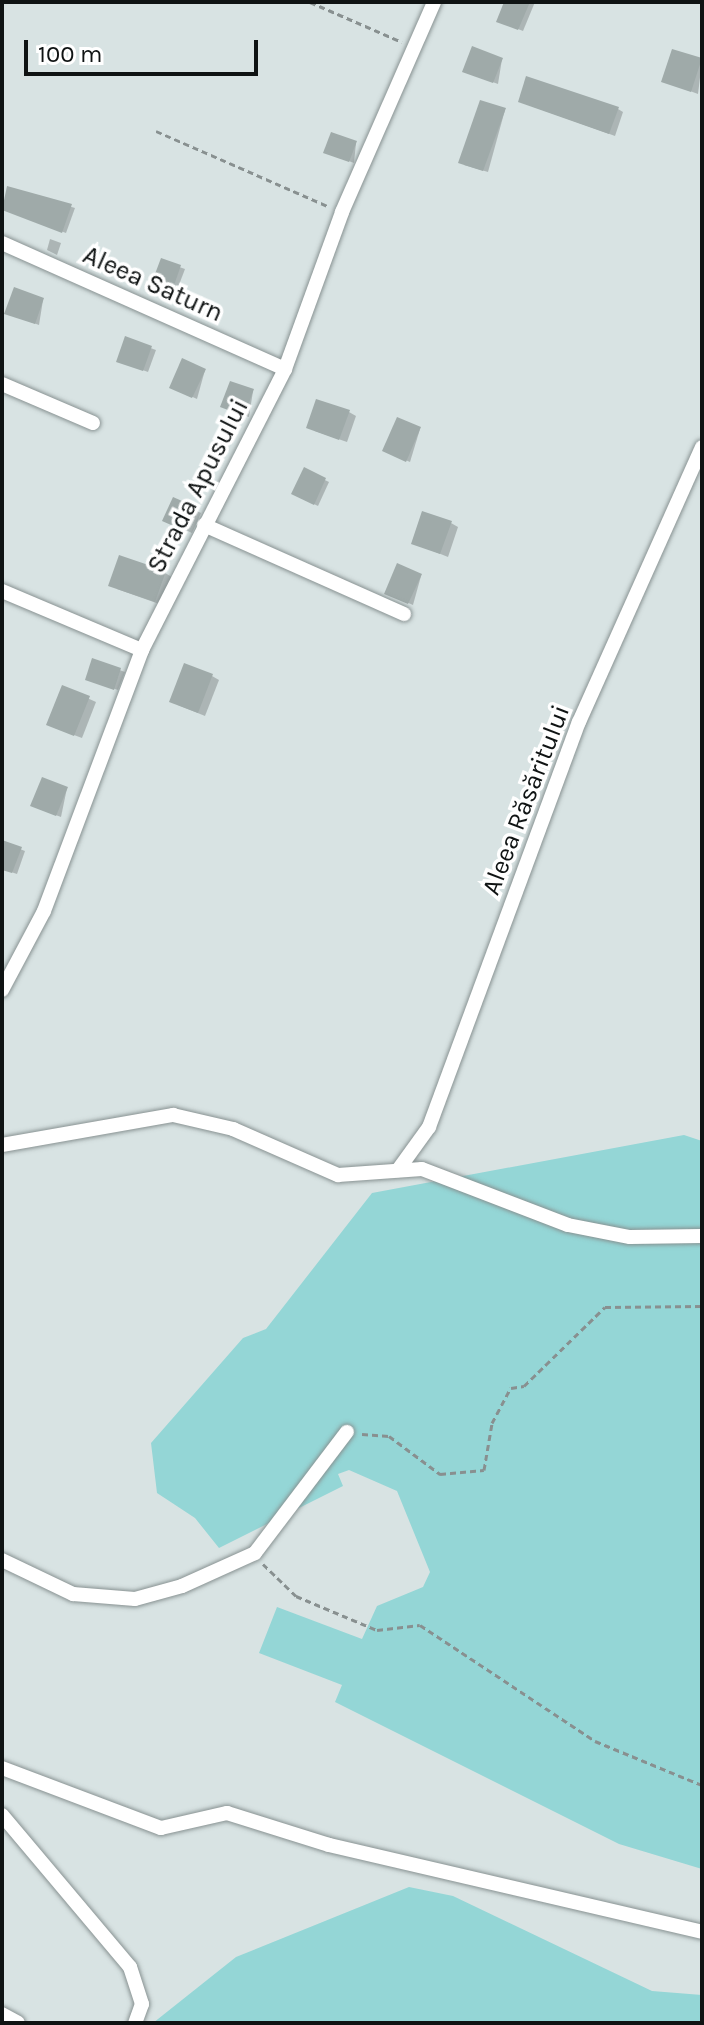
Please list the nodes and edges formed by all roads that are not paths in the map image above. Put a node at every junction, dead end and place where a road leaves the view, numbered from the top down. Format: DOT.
graph roads {
  1 [pos="434,2"];
  2 [pos="2,243"];
  3 [pos="285,369"];
  4 [pos="2,384"];
  5 [pos="93,423"];
  6 [pos="702,447"];
  7 [pos="204,525"];
  8 [pos="2,591"];
  9 [pos="404,614"];
  10 [pos="142,650"];
  11 [pos="2,990"];
  12 [pos="2,1145"];
  13 [pos="398,1170"];
  14 [pos="702,1236"];
  15 [pos="347,1432"];
  16 [pos="2,1560"];
  17 [pos="2,1768"];
  18 [pos="2,1815"];
  19 [pos="702,1932"];
  20 [pos="2,2014"];
  21 [pos="18,2023"];
  22 [pos="135,2023"];
  1 -- 3 [label="street, Strada Apusului"];
  2 -- 3 [label="street, Aleea Saturn"];
  3 -- 7 [label="street, Strada Apusului"];
  4 -- 5 [label="street"];
  6 -- 13 [label="street, Aleea Răsăritului"];
  7 -- 9 [label="street"];
  7 -- 10 [label="street, Strada Apusului"];
  8 -- 10 [label="street"];
  10 -- 11 [label="street, Strada Apusului"];
  12 -- 13 [label="street"];
  13 -- 14 [label="street"];
  15 -- 16 [label="street"];
  17 -- 19 [label="street"];
  18 -- 22 [label="street"];
  20 -- 21 [label="street"];
}
